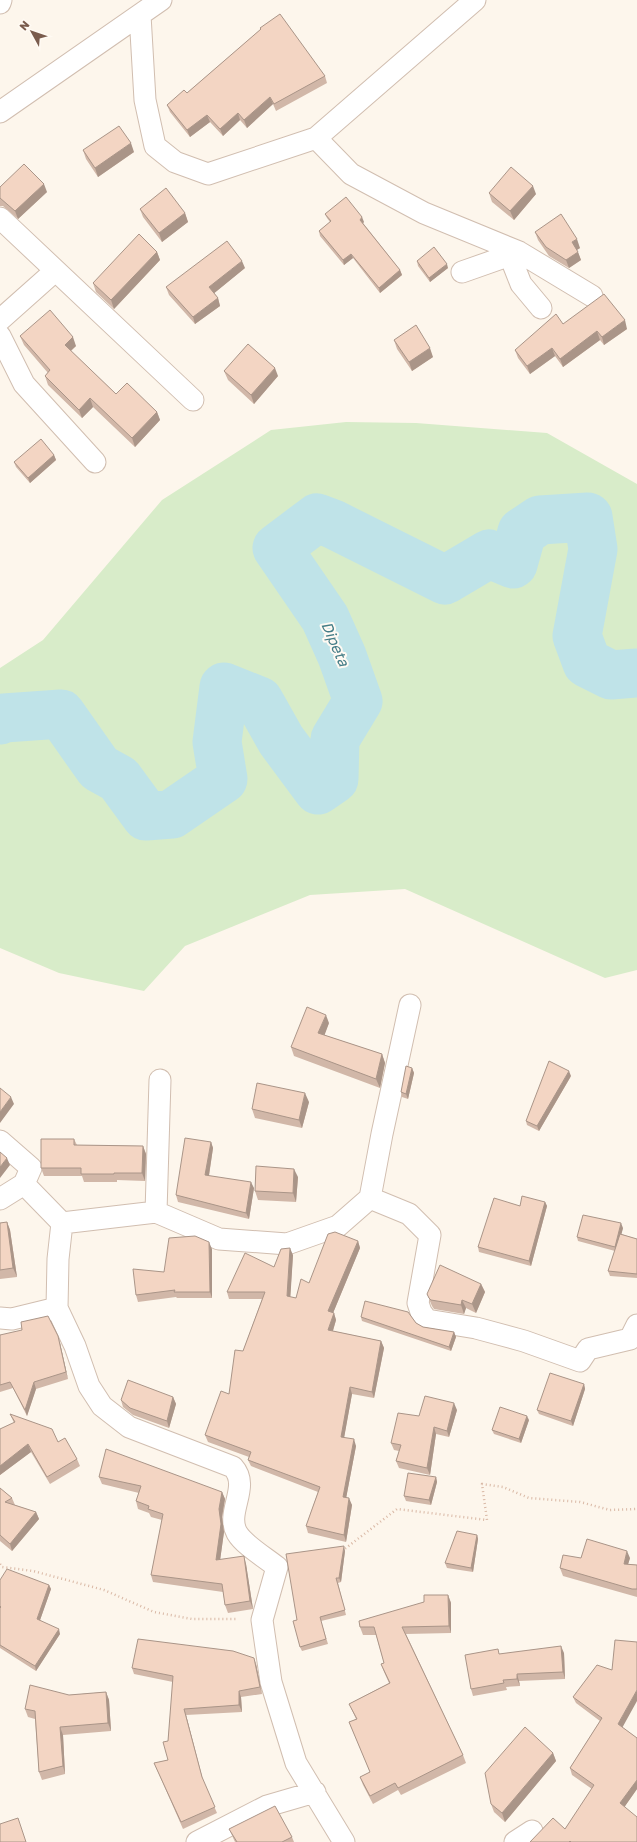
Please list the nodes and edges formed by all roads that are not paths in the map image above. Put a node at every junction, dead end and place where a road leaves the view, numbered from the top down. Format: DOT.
graph roads {
  1 [pos="1,0"];
  2 [pos="161,0"];
  3 [pos="475,0"];
  4 [pos="0,3"];
  5 [pos="140,15"];
  6 [pos="0,112"];
  7 [pos="316,138"];
  8 [pos="0,218"];
  9 [pos="515,254"];
  10 [pos="55,270"];
  11 [pos="462,272"];
  12 [pos="592,296"];
  13 [pos="541,308"];
  14 [pos="0,320"];
  15 [pos="0,336"];
  16 [pos="192,400"];
  17 [pos="95,462"];
  18 [pos="410,1004"];
  19 [pos="160,1080"];
  20 [pos="0,1142"];
  21 [pos="24,1184"];
  22 [pos="370,1198"];
  23 [pos="0,1199"];
  24 [pos="156,1212"];
  25 [pos="62,1223"];
  26 [pos="57,1308"];
  27 [pos="0,1318"];
  28 [pos="637,1325"];
  29 [pos="315,1792"];
  30 [pos="197,1842"];
  31 [pos="344,1842"];
  1 -- 4 [label="street"];
  2 -- 5 [label="street"];
  3 -- 7 [label="street"];
  5 -- 6 [label="street"];
  5 -- 7 [label="street"];
  7 -- 9 [label="street"];
  8 -- 10 [label="street"];
  9 -- 11 [label="street"];
  9 -- 12 [label="street"];
  9 -- 13 [label="street"];
  10 -- 14 [label="street"];
  10 -- 16 [label="street"];
  15 -- 17 [label="street"];
  18 -- 22 [label="street"];
  19 -- 24 [label="street"];
  20 -- 21 [label="street"];
  21 -- 23 [label="street"];
  21 -- 25 [label="street"];
  22 -- 24 [label="street"];
  22 -- 28 [label="street"];
  24 -- 25 [label="street"];
  25 -- 26 [label="street"];
  26 -- 27 [label="street"];
  26 -- 29 [label="street"];
  29 -- 30 [label="street"];
  29 -- 31 [label="street"];
}
